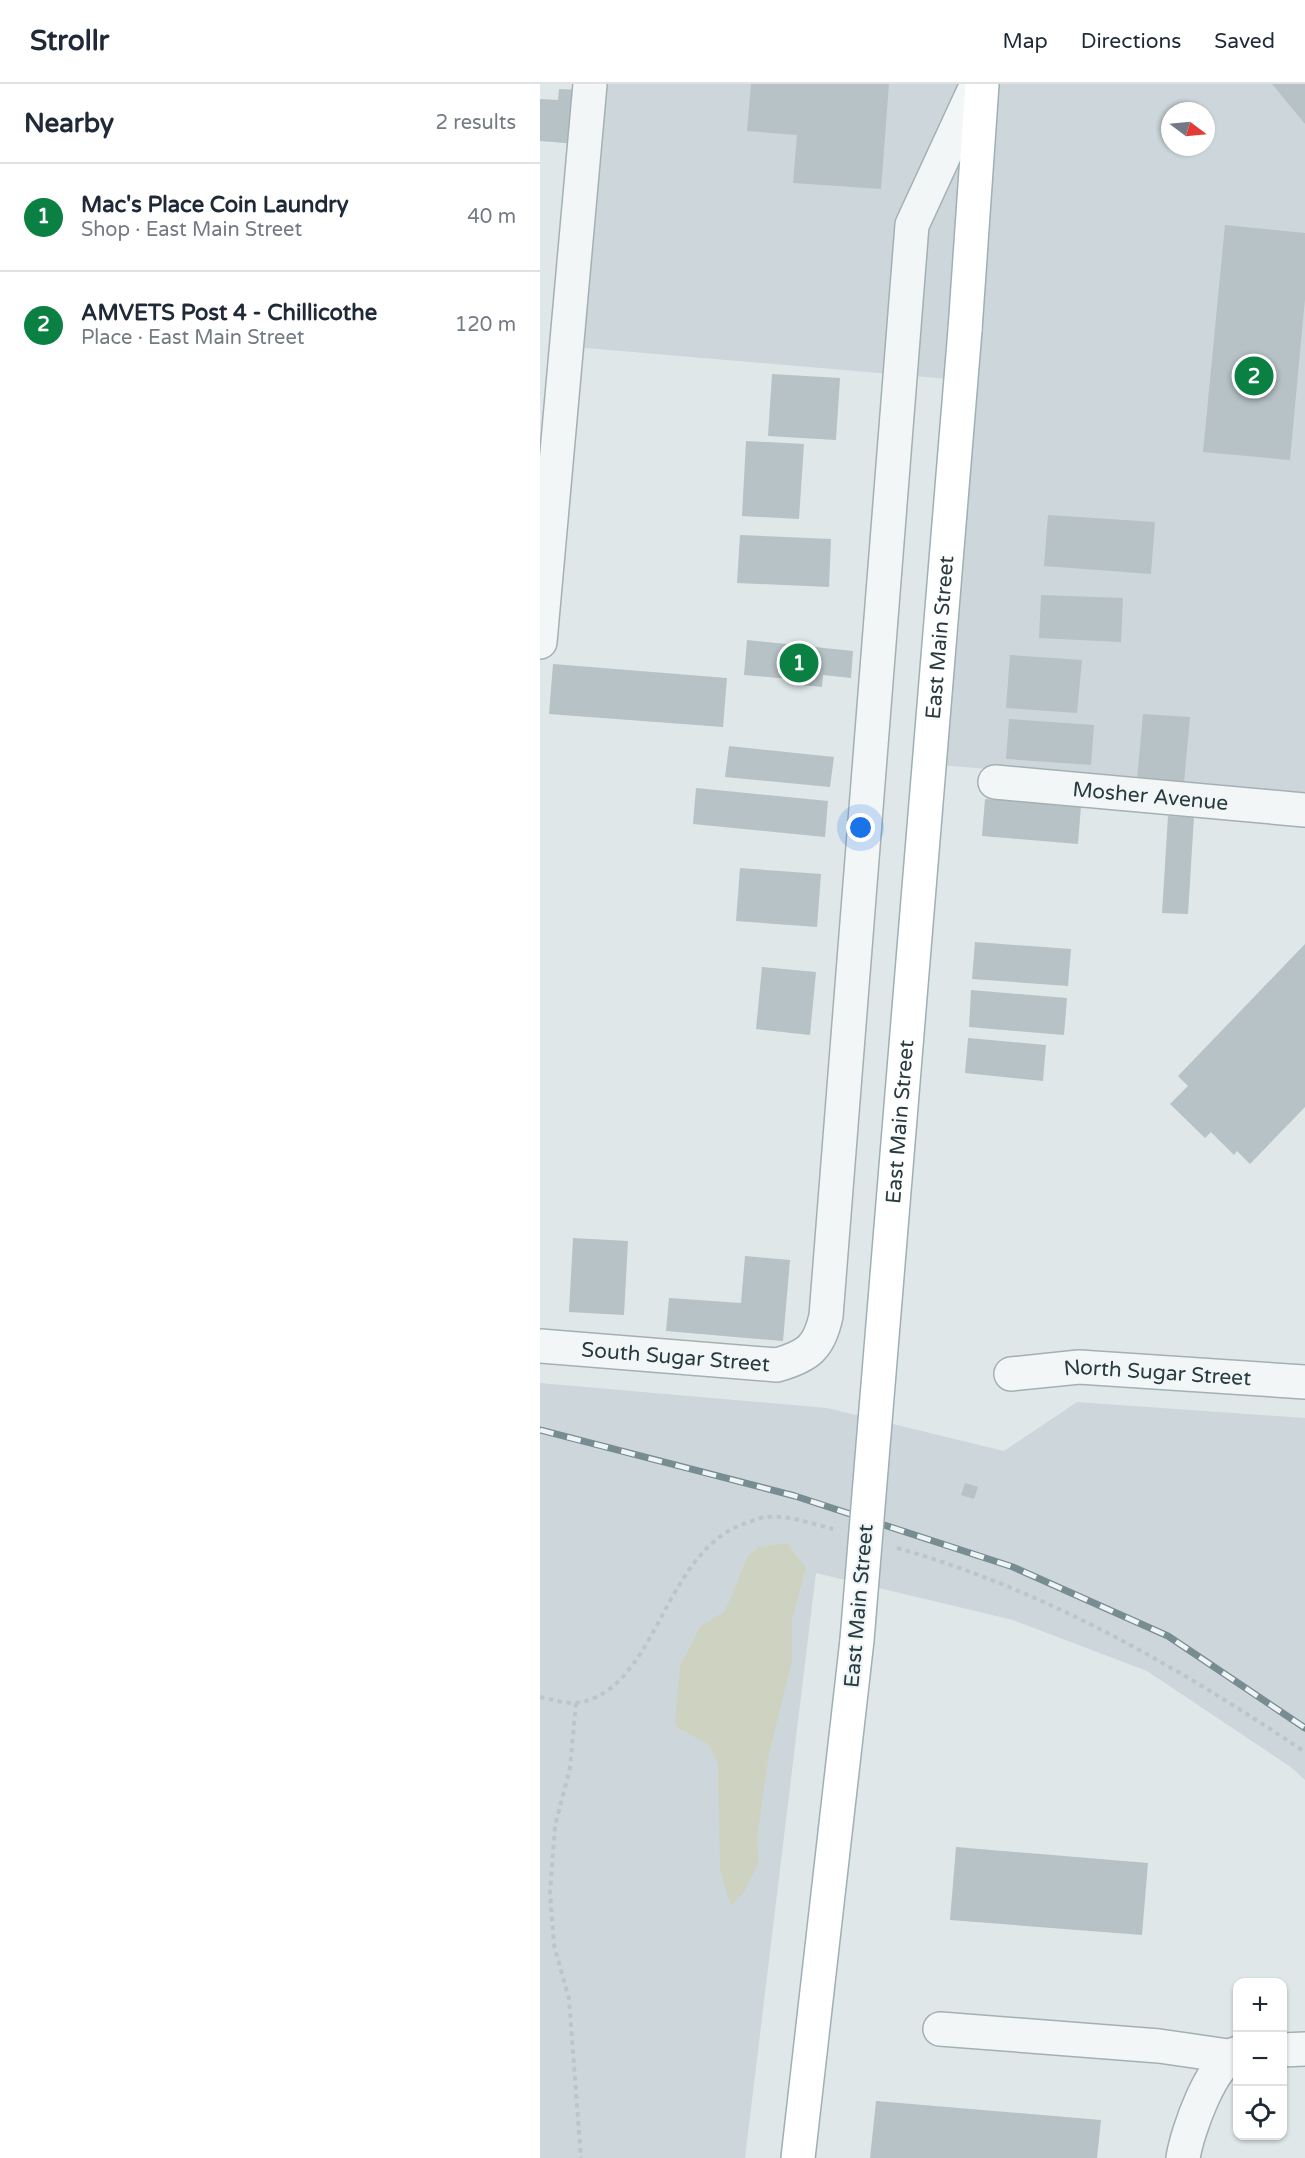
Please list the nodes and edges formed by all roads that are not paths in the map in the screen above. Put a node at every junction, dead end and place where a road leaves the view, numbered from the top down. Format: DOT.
graph roads {
  1 [pos="590,84"];
  2 [pos="977,84"];
  3 [pos="982,84"];
  4 [pos="540,642"];
  5 [pos="995,782"];
  6 [pos="1305,810"];
  7 [pos="540,1346"];
  8 [pos="1011,1374"];
  9 [pos="1305,1382"];
  10 [pos="940,2029"];
  11 [pos="1287,2049"];
  12 [pos="1305,2049"];
  13 [pos="1233,2055"];
  14 [pos="798,2158"];
  15 [pos="1183,2158"];
  1 -- 4 [label="street"];
  2 -- 7 [label="street, South Sugar Street"];
  3 -- 14 [label="main road, East Main Street, bridge"];
  5 -- 6 [label="street, Mosher Avenue"];
  8 -- 9 [label="street, North Sugar Street"];
  10 -- 13 [label="street"];
  11 -- 12 [label="street"];
  13 -- 15 [label="street"];
}
